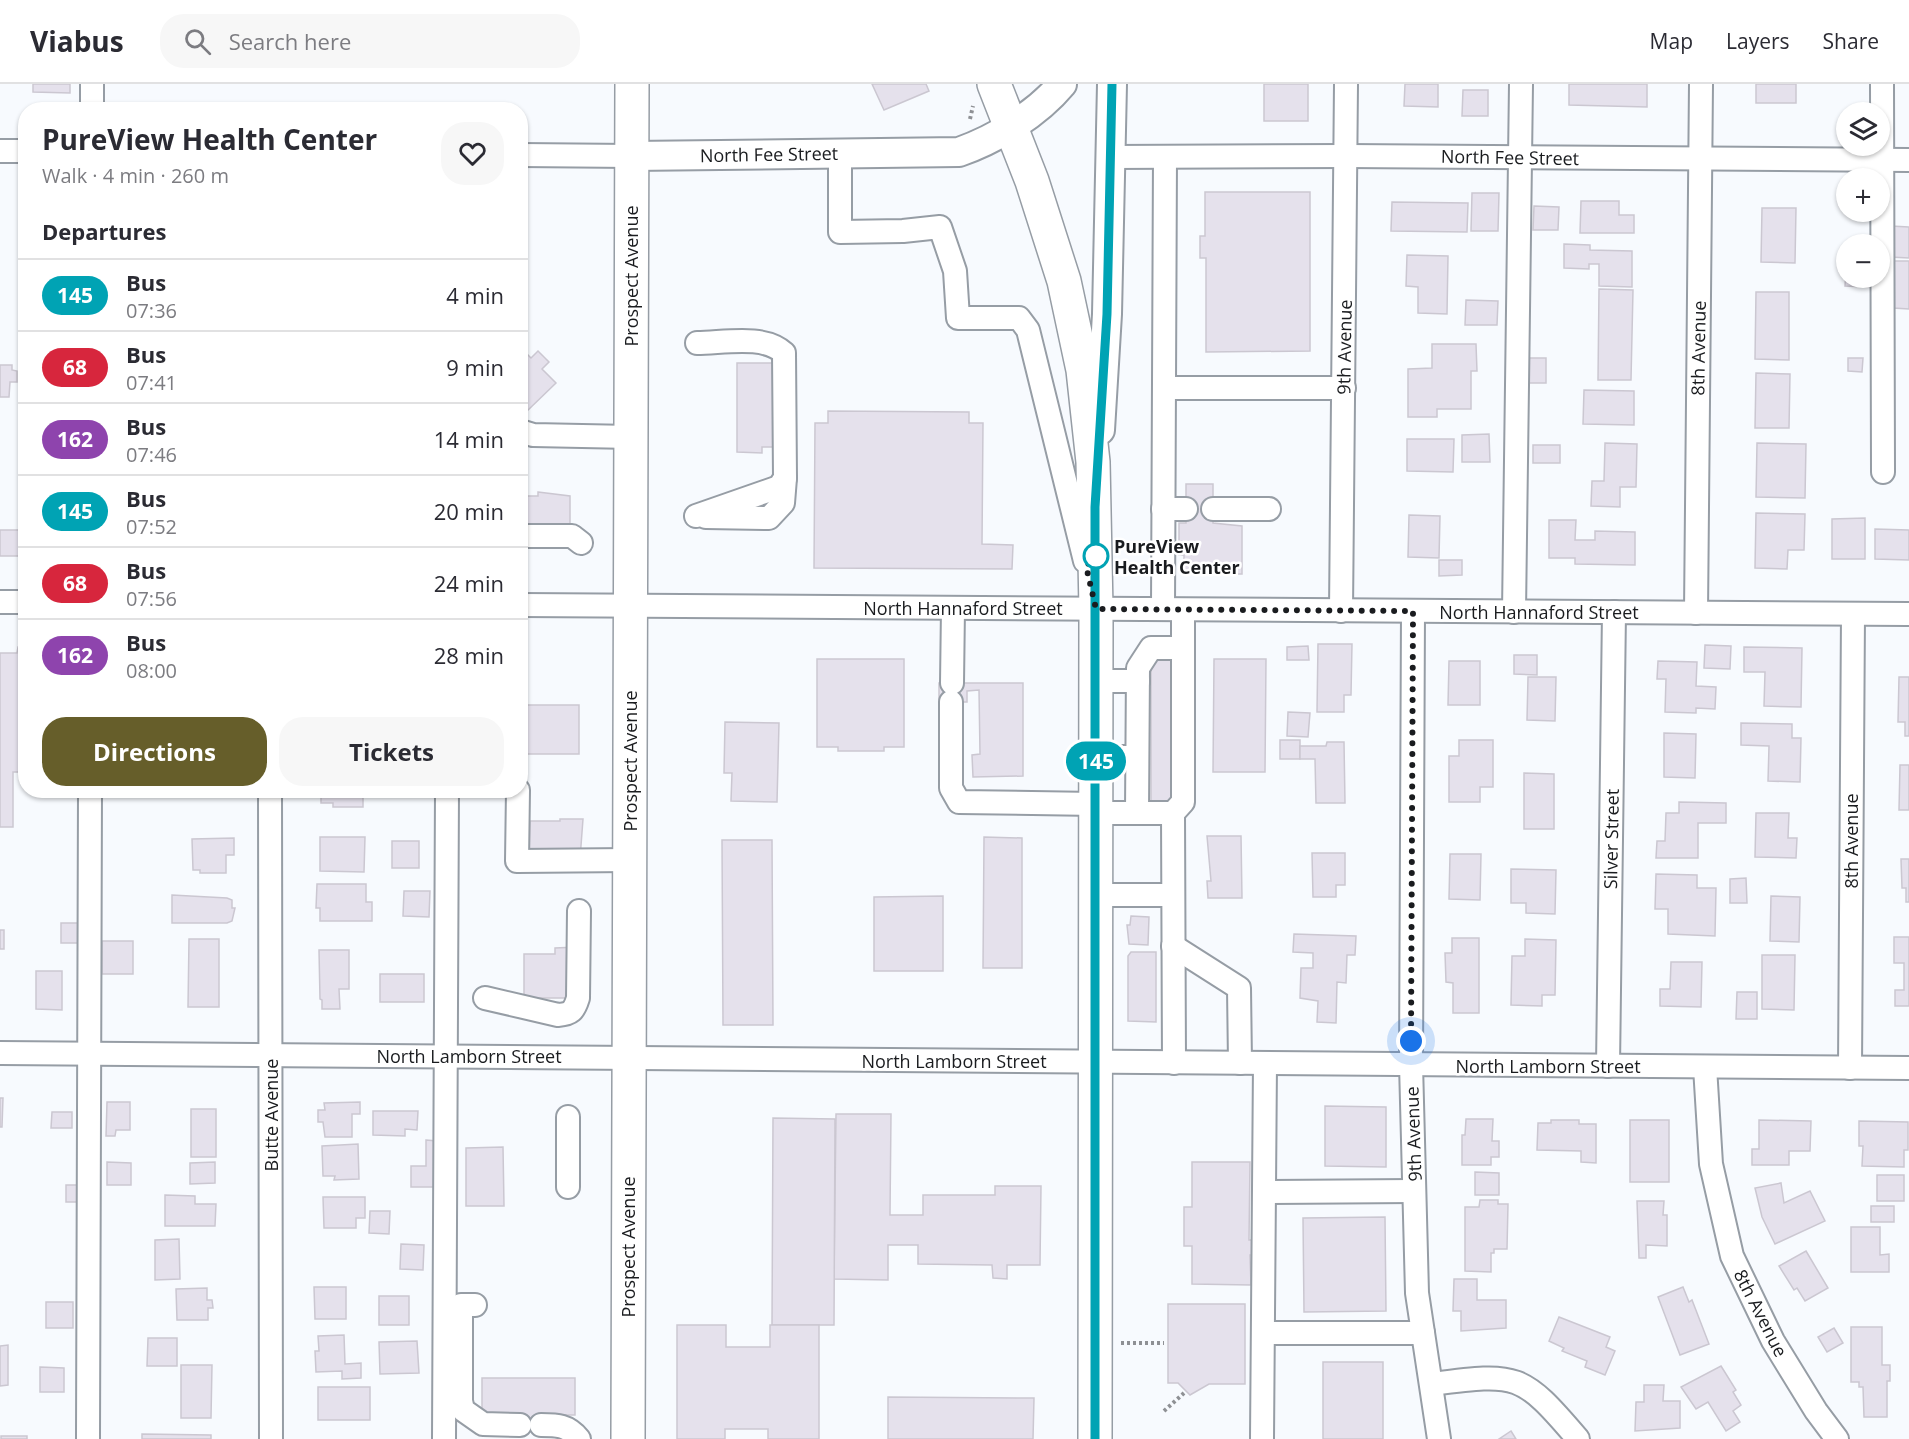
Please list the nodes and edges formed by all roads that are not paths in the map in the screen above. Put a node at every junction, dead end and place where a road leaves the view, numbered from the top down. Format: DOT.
graph roads {
  1 [pos="92,84"];
  2 [pos="632,84"];
  3 [pos="994,84"];
  4 [pos="1062,84"];
  5 [pos="1112,84"];
  6 [pos="1346,84"];
  7 [pos="1521,84"];
  8 [pos="1701,84"];
  9 [pos="1882,84"];
  10 [pos="92,102"];
  11 [pos="1011,126"];
  12 [pos="0,151"];
  13 [pos="18,151"];
  14 [pos="840,153"];
  15 [pos="528,155"];
  16 [pos="632,156"];
  17 [pos="1347,156"];
  18 [pos="1111,157"];
  19 [pos="1165,157"];
  20 [pos="1521,157"];
  21 [pos="1701,159"];
  22 [pos="1882,160"];
  23 [pos="1909,160"];
  24 [pos="697,343"];
  25 [pos="1164,388"];
  26 [pos="1344,388"];
  27 [pos="528,433"];
  28 [pos="631,437"];
  29 [pos="1883,472"];
  30 [pos="785,478"];
  31 [pos="1095,507"];
  32 [pos="1163,509"];
  33 [pos="1186,509"];
  34 [pos="1213,509"];
  35 [pos="1269,509"];
  36 [pos="528,536"];
  37 [pos="581,543"];
  38 [pos="0,602"];
  39 [pos="18,602"];
  40 [pos="528,605"];
  41 [pos="630,606"];
  42 [pos="953,608"];
  43 [pos="1096,609"];
  44 [pos="1172,610"];
  45 [pos="1341,611"];
  46 [pos="1413,611"];
  47 [pos="1514,612"];
  48 [pos="1614,612"];
  49 [pos="1696,613"];
  50 [pos="1853,614"];
  51 [pos="1909,614"];
  52 [pos="1183,648"];
  53 [pos="1096,681"];
  54 [pos="1137,681"];
  55 [pos="1096,757"];
  56 [pos="1137,757"];
  57 [pos="90,798"];
  58 [pos="270,798"];
  59 [pos="447,798"];
  60 [pos="518,798"];
  61 [pos="1096,808"];
  62 [pos="1137,813"];
  63 [pos="1173,813"];
  64 [pos="630,860"];
  65 [pos="1173,895"];
  66 [pos="1096,896"];
  67 [pos="579,911"];
  68 [pos="1173,946"];
  69 [pos="485,998"];
  70 [pos="0,1053"];
  71 [pos="89,1054"];
  72 [pos="271,1056"];
  73 [pos="446,1056"];
  74 [pos="629,1058"];
  75 [pos="1095,1062"];
  76 [pos="1174,1063"];
  77 [pos="1240,1063"];
  78 [pos="1264,1063"];
  79 [pos="1410,1064"];
  80 [pos="1608,1066"];
  81 [pos="1705,1067"];
  82 [pos="1850,1068"];
  83 [pos="1909,1068"];
  84 [pos="568,1117"];
  85 [pos="567,1187"];
  86 [pos="1414,1191"];
  87 [pos="1264,1192"];
  88 [pos="475,1305"];
  89 [pos="1263,1333"];
  90 [pos="1423,1333"];
  91 [pos="1432,1384"];
  92 [pos="88,1439"];
  93 [pos="271,1439"];
  94 [pos="444,1439"];
  95 [pos="579,1439"];
  96 [pos="628,1439"];
  97 [pos="1095,1439"];
  98 [pos="1262,1439"];
  99 [pos="1439,1439"];
  100 [pos="1578,1439"];
  101 [pos="1838,1439"];
  1 -- 10 [label="street"];
  2 -- 16 [label="highway, Prospect Avenue"];
  3 -- 11 [label="highway"];
  4 -- 11 [label="main road, North Fee Street"];
  5 -- 18 [label="main road"];
  6 -- 17 [label="street, 9th Avenue"];
  7 -- 20 [label="street"];
  8 -- 21 [label="street, 8th Avenue"];
  9 -- 22 [label="street"];
  11 -- 14 [label="main road, North Fee Street"];
  11 -- 31 [label="highway"];
  12 -- 13 [label="street"];
  14 -- 16 [label="main road, North Fee Street"];
  14 -- 43 [label="street"];
  15 -- 16 [label="street, North Fee Street"];
  16 -- 28 [label="highway, Prospect Avenue"];
  17 -- 19 [label="street, North Fee Street"];
  17 -- 20 [label="street, North Fee Street"];
  17 -- 26 [label="street, 9th Avenue"];
  18 -- 19 [label="street, North Fee Street"];
  18 -- 31 [label="main road"];
  19 -- 25 [label="street"];
  20 -- 21 [label="street, North Fee Street"];
  20 -- 47 [label="street"];
  21 -- 22 [label="street, North Fee Street"];
  21 -- 49 [label="street, 8th Avenue"];
  22 -- 23 [label="street, North Fee Street"];
  22 -- 29 [label="street"];
  24 -- 30 [label="street"];
  25 -- 26 [label="street"];
  25 -- 32 [label="street"];
  26 -- 45 [label="street, 9th Avenue"];
  27 -- 28 [label="street"];
  28 -- 41 [label="highway, Prospect Avenue"];
  31 -- 43 [label="highway"];
  32 -- 33 [label="street"];
  32 -- 44 [label="street"];
  34 -- 35 [label="street"];
  36 -- 37 [label="street"];
  38 -- 39 [label="street"];
  40 -- 41 [label="street, North Hannaford Street"];
  41 -- 42 [label="street, North Hannaford Street"];
  41 -- 64 [label="highway, Prospect Avenue"];
  42 -- 43 [label="street, North Hannaford Street"];
  42 -- 61 [label="street"];
  43 -- 44 [label="street, North Hannaford Street"];
  43 -- 53 [label="highway"];
  44 -- 45 [label="street, North Hannaford Street"];
  44 -- 52 [label="street"];
  45 -- 46 [label="street, North Hannaford Street"];
  46 -- 47 [label="street, North Hannaford Street"];
  46 -- 79 [label="street, 9th Avenue"];
  47 -- 48 [label="street, North Hannaford Street"];
  48 -- 49 [label="street, North Hannaford Street"];
  48 -- 80 [label="street, Silver Street"];
  49 -- 50 [label="street, North Hannaford Street"];
  50 -- 51 [label="street, North Hannaford Street"];
  50 -- 82 [label="street, 8th Avenue"];
  52 -- 54 [label="street"];
  52 -- 63 [label="street"];
  53 -- 54 [label="street"];
  53 -- 55 [label="highway"];
  54 -- 56 [label="street"];
  55 -- 56 [label="street"];
  55 -- 61 [label="highway"];
  56 -- 62 [label="street"];
  57 -- 71 [label="street"];
  58 -- 72 [label="street, Butte Avenue"];
  59 -- 73 [label="street"];
  60 -- 64 [label="street"];
  61 -- 62 [label="street"];
  61 -- 66 [label="highway"];
  62 -- 63 [label="street"];
  63 -- 65 [label="street"];
  64 -- 74 [label="highway, Prospect Avenue"];
  65 -- 66 [label="street"];
  65 -- 68 [label="street"];
  66 -- 75 [label="highway"];
  67 -- 69 [label="street"];
  68 -- 76 [label="street"];
  68 -- 77 [label="street"];
  70 -- 71 [label="street, North Lamborn Street"];
  71 -- 72 [label="street, North Lamborn Street"];
  71 -- 92 [label="street"];
  72 -- 73 [label="street, North Lamborn Street"];
  72 -- 93 [label="street, Butte Avenue"];
  73 -- 74 [label="street, North Lamborn Street"];
  73 -- 94 [label="street"];
  74 -- 75 [label="street, North Lamborn Street"];
  74 -- 96 [label="highway, Prospect Avenue"];
  75 -- 76 [label="street, North Lamborn Street"];
  75 -- 97 [label="highway"];
  76 -- 77 [label="street, North Lamborn Street"];
  77 -- 78 [label="street, North Lamborn Street"];
  78 -- 79 [label="street, North Lamborn Street"];
  78 -- 87 [label="street"];
  79 -- 80 [label="street, North Lamborn Street"];
  79 -- 86 [label="street, 9th Avenue"];
  80 -- 81 [label="street, North Lamborn Street"];
  81 -- 82 [label="street, North Lamborn Street"];
  81 -- 101 [label="street, 8th Avenue"];
  82 -- 83 [label="street, North Lamborn Street"];
  84 -- 85 [label="street"];
  86 -- 87 [label="street"];
  86 -- 90 [label="street, 9th Avenue"];
  87 -- 89 [label="street"];
  88 -- 95 [label="street"];
  89 -- 90 [label="street"];
  89 -- 98 [label="street"];
  90 -- 91 [label="street, 9th Avenue"];
  91 -- 99 [label="street, 9th Avenue"];
  91 -- 100 [label="street"];
}
